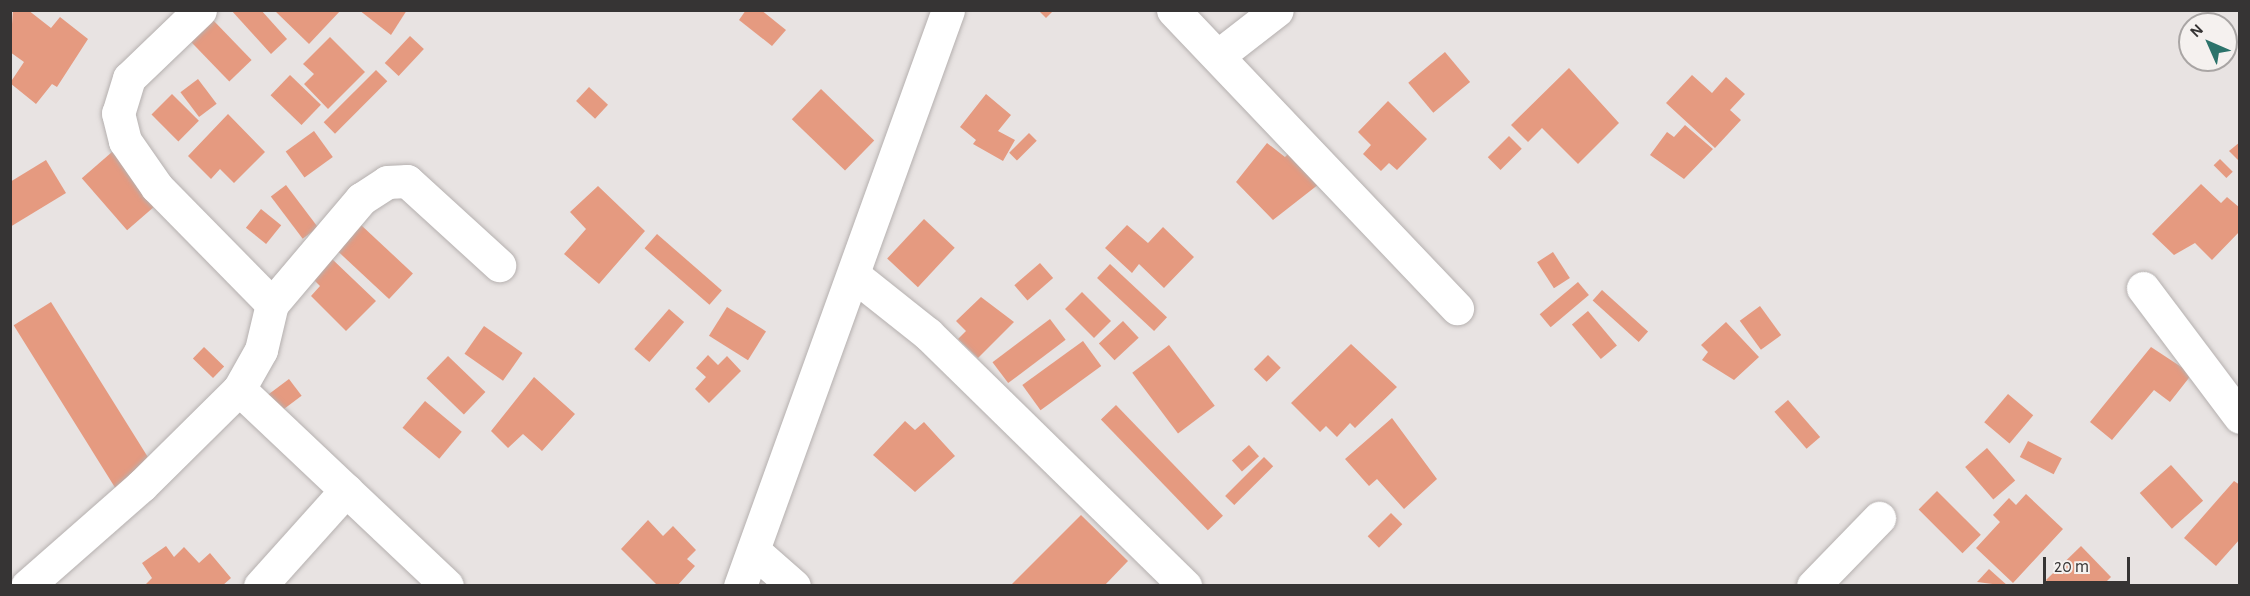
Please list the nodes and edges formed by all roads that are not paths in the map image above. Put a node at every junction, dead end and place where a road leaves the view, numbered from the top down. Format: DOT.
graph roads {
  1 [pos="200,10"];
  2 [pos="948,10"];
  3 [pos="1173,10"];
  4 [pos="1277,10"];
  5 [pos="1219,56"];
  6 [pos="499,265"];
  7 [pos="855,276"];
  8 [pos="2144,288"];
  9 [pos="272,304"];
  10 [pos="1457,308"];
  11 [pos="239,389"];
  12 [pos="2240,417"];
  13 [pos="346,490"];
  14 [pos="1879,518"];
  15 [pos="754,551"];
  16 [pos="27,585"];
  17 [pos="260,585"];
  18 [pos="447,585"];
  19 [pos="740,585"];
  20 [pos="794,585"];
  21 [pos="1185,585"];
  22 [pos="1814,585"];
  1 -- 9 [label="street"];
  2 -- 7 [label="street"];
  3 -- 5 [label="street"];
  4 -- 5 [label="street"];
  5 -- 10 [label="street"];
  6 -- 9 [label="street"];
  7 -- 15 [label="street"];
  7 -- 21 [label="street"];
  8 -- 12 [label="street"];
  9 -- 11 [label="street"];
  11 -- 13 [label="street"];
  11 -- 16 [label="street"];
  13 -- 17 [label="street"];
  13 -- 18 [label="street"];
  14 -- 22 [label="street"];
  15 -- 19 [label="street"];
  15 -- 20 [label="street"];
}
